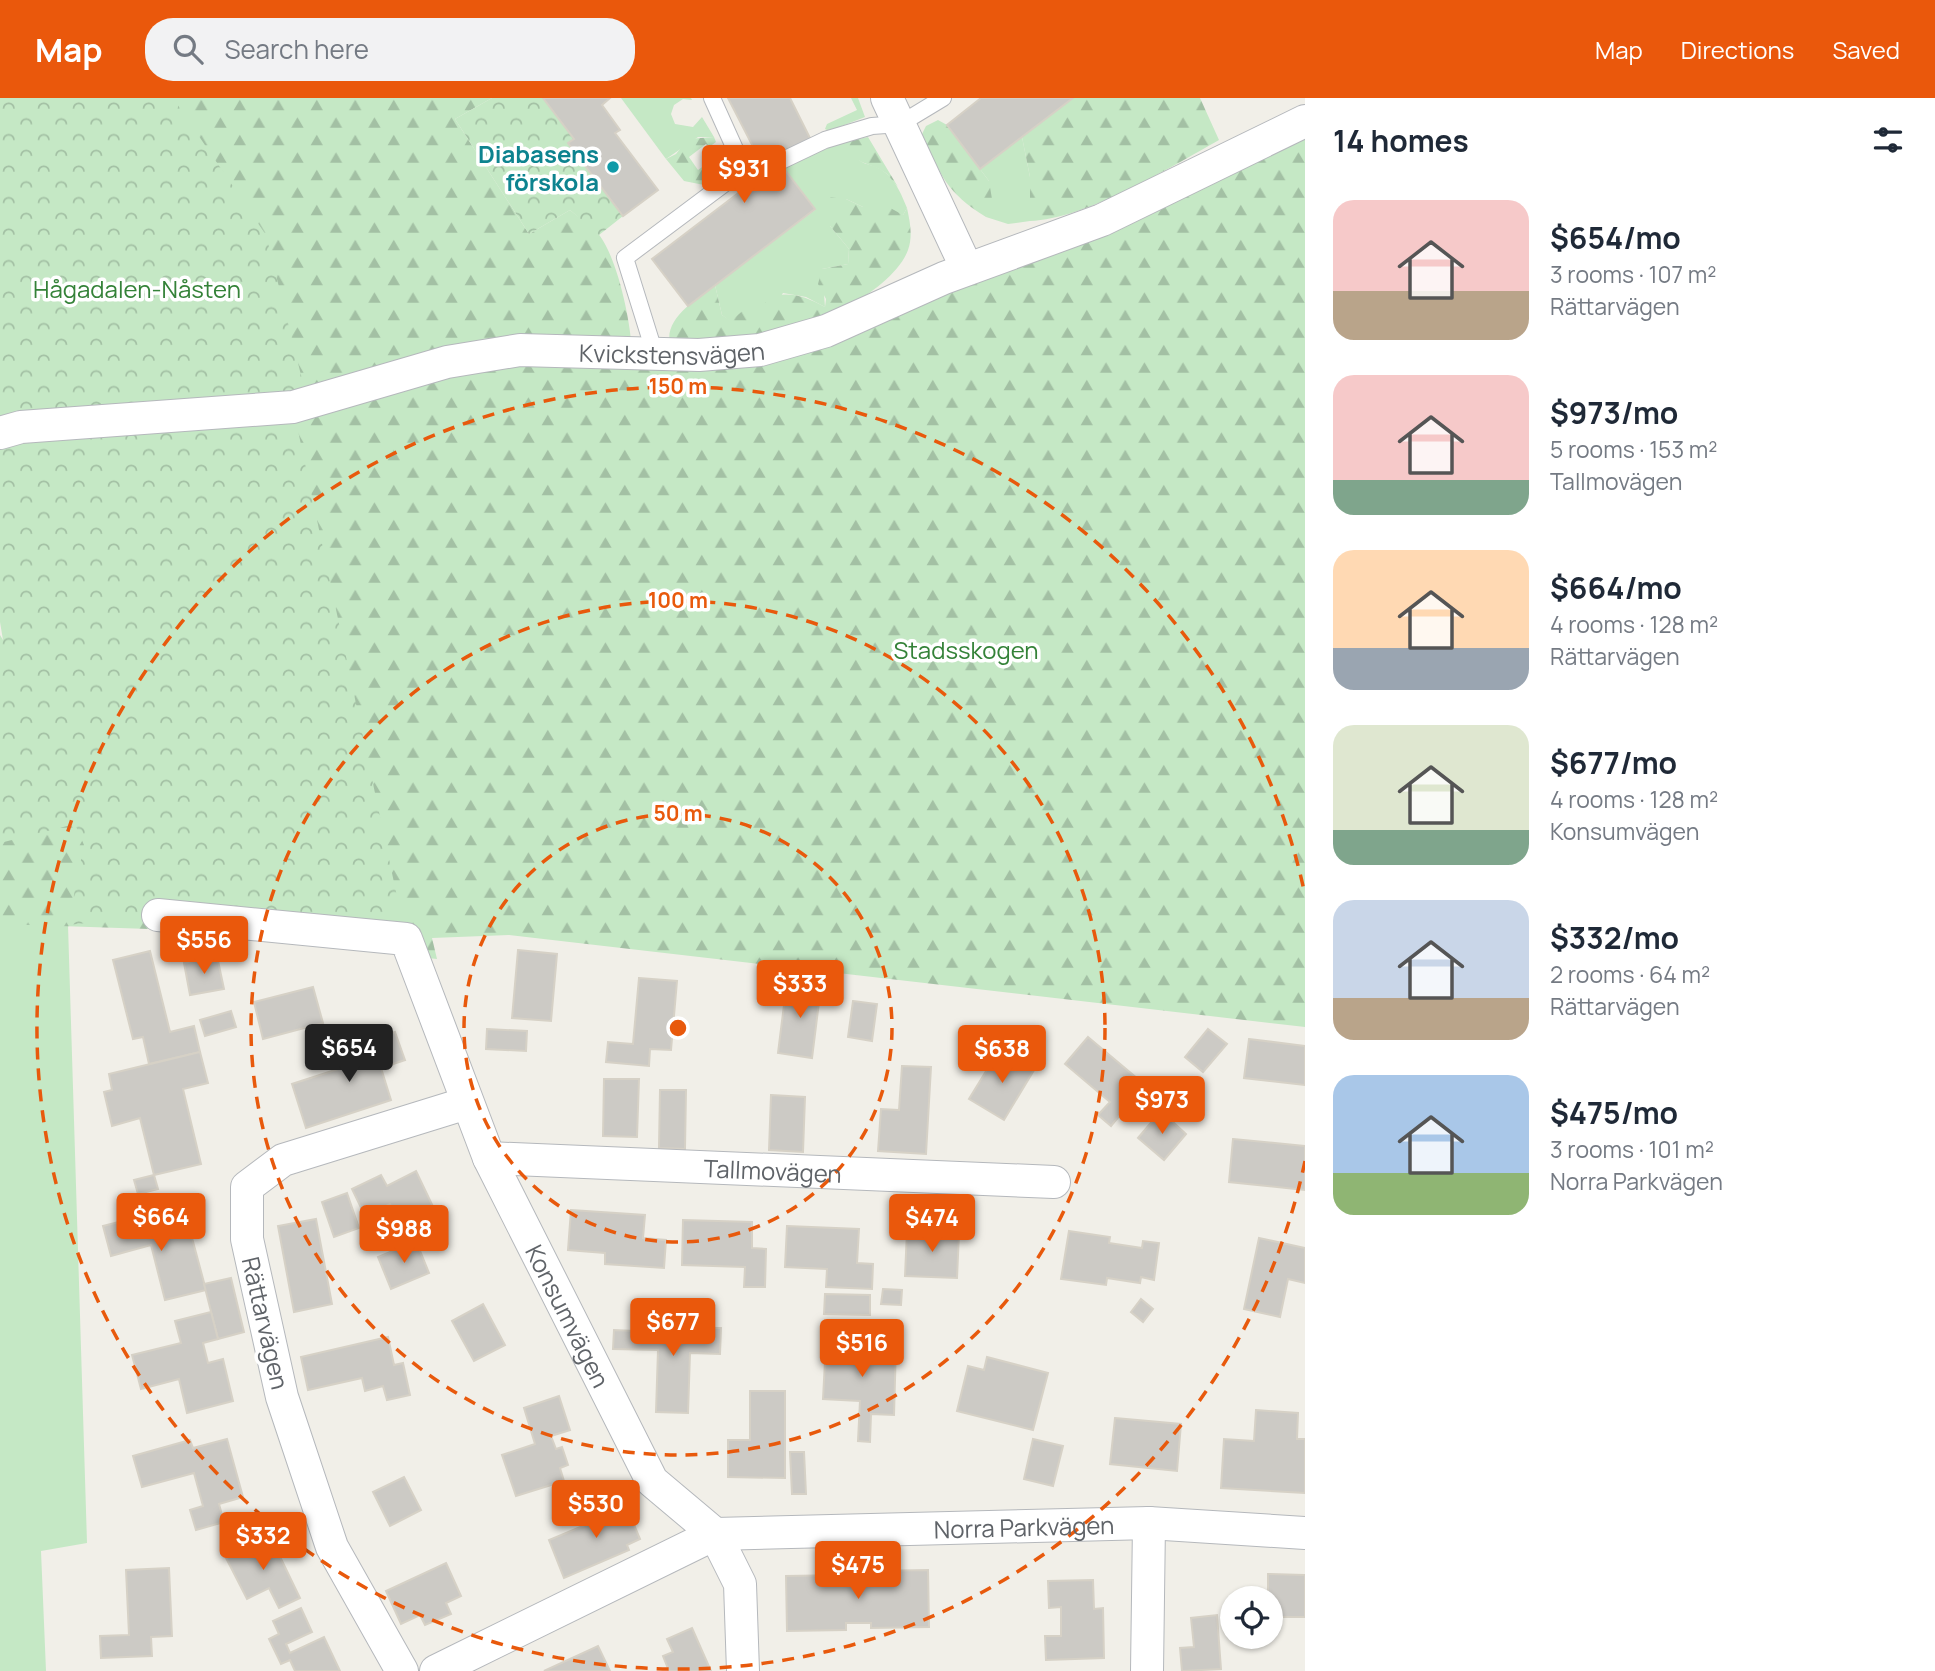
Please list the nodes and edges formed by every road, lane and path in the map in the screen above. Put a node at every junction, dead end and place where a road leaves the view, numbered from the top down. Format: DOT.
graph roads {
  1 [pos="712,98"];
  2 [pos="943,98"];
  3 [pos="893,111"];
  4 [pos="1305,121"];
  5 [pos="744,169"];
  6 [pos="967,269"];
  7 [pos="655,354"];
  8 [pos="2,429"];
  9 [pos="158,915"];
  10 [pos="467,1103"];
  11 [pos="489,1158"];
  12 [pos="1054,1182"];
  13 [pos="1150,1523"];
  14 [pos="1305,1533"];
  15 [pos="715,1534"];
  16 [pos="402,1671"];
  17 [pos="436,1671"];
  18 [pos="743,1671"];
  19 [pos="1147,1671"];
  1 -- 5 [label="lane"];
  2 -- 3 [label="lane"];
  3 -- 5 [label="lane"];
  3 -- 6 [label="street"];
  4 -- 6 [label="street, Kvickstensvägen"];
  5 -- 7 [label="lane"];
  6 -- 7 [label="street, Kvickstensvägen"];
  7 -- 8 [label="street, Kvickstensvägen"];
  9 -- 10 [label="street, Konsumvägen"];
  10 -- 11 [label="street, Konsumvägen"];
  10 -- 16 [label="street, Rättarvägen"];
  11 -- 12 [label="street, Tallmovägen"];
  11 -- 15 [label="street, Konsumvägen"];
  13 -- 14 [label="street, Norra Parkvägen"];
  13 -- 15 [label="street, Norra Parkvägen"];
  13 -- 19 [label="street"];
  15 -- 17 [label="street, Norra Parkvägen"];
  15 -- 18 [label="street, Konsumvägen"];
}
